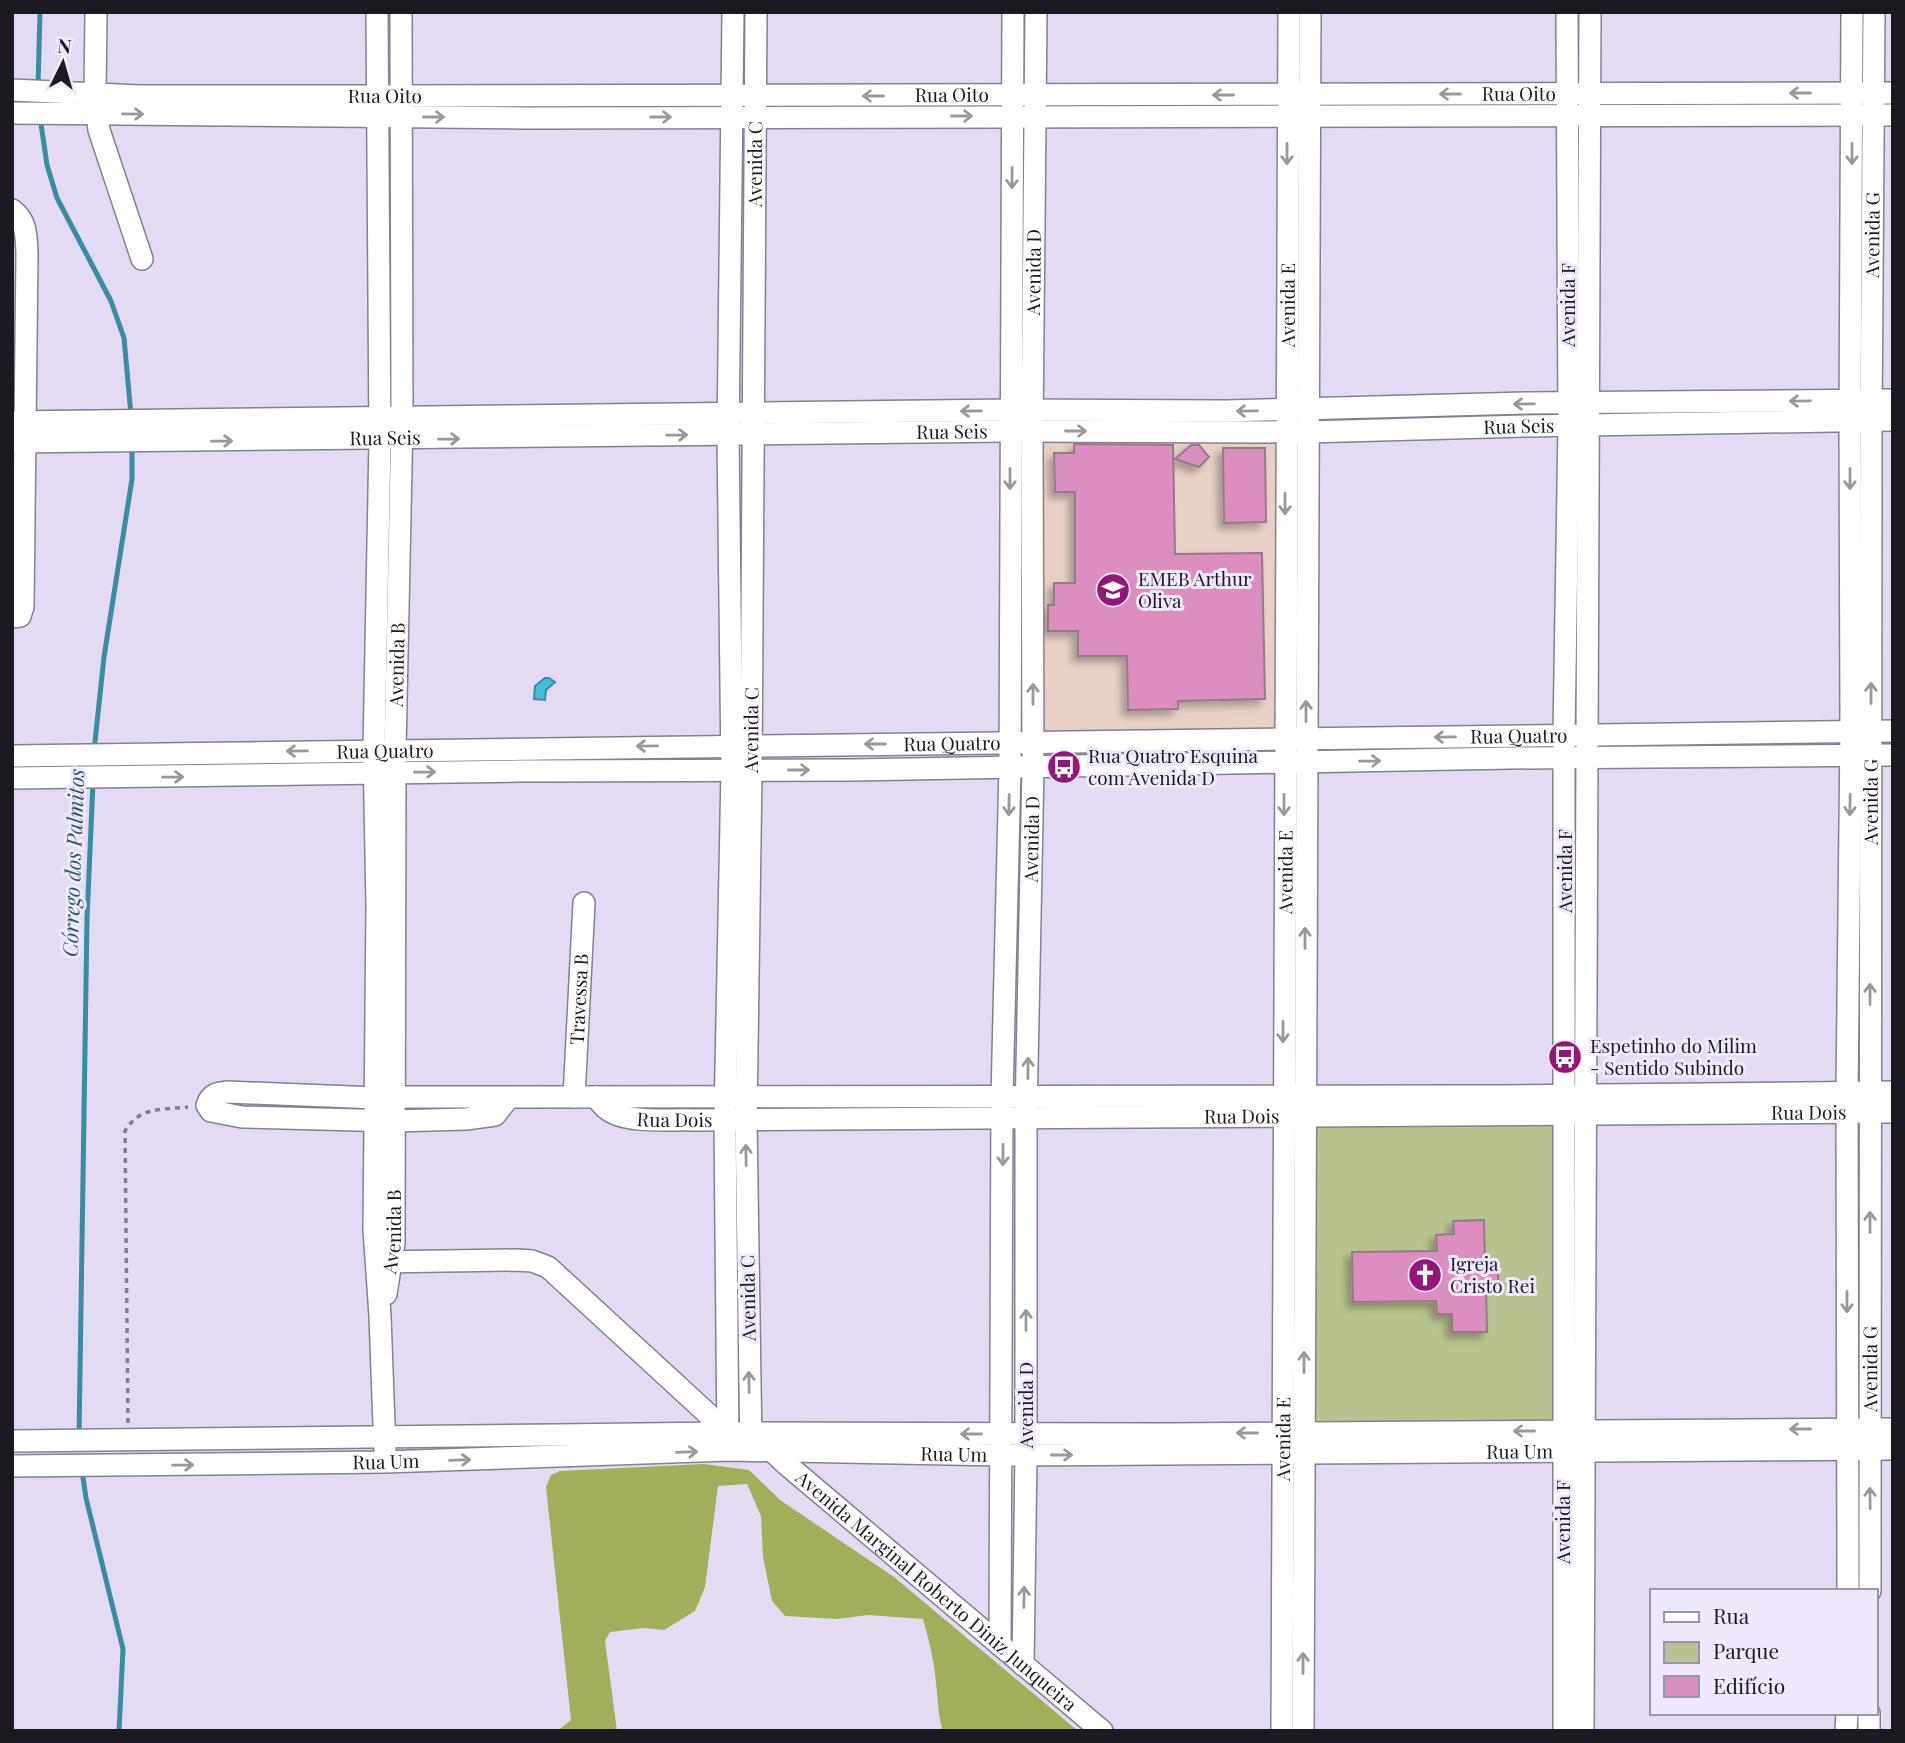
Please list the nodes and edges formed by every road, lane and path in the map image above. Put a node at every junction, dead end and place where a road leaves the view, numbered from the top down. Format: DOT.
graph roads {
  1 [pos="96,12"];
  2 [pos="377,12"];
  3 [pos="401,12"];
  4 [pos="733,12"];
  5 [pos="756,12"];
  6 [pos="1013,12"];
  7 [pos="1036,12"];
  8 [pos="1289,12"];
  9 [pos="1310,12"];
  10 [pos="1567,12"];
  11 [pos="1590,12"];
  12 [pos="1852,12"];
  13 [pos="1874,12"];
  14 [pos="20,91"];
  15 [pos="1851,93"];
  16 [pos="1883,93"];
  17 [pos="1289,94"];
  18 [pos="1310,94"];
  19 [pos="1566,94"];
  20 [pos="1591,94"];
  21 [pos="64,103"];
  22 [pos="96,104"];
  23 [pos="732,106"];
  24 [pos="756,106"];
  25 [pos="1013,106"];
  26 [pos="1035,106"];
  27 [pos="377,107"];
  28 [pos="401,107"];
  29 [pos="21,113"];
  30 [pos="1852,115"];
  31 [pos="1883,115"];
  32 [pos="1287,116"];
  33 [pos="1311,116"];
  34 [pos="1567,116"];
  35 [pos="1590,116"];
  36 [pos="12,210"];
  37 [pos="142,259"];
  38 [pos="1579,403"];
  39 [pos="1867,409"];
  40 [pos="1308,410"];
  41 [pos="1893,420"];
  42 [pos="1010,421"];
  43 [pos="1032,421"];
  44 [pos="1285,421"];
  45 [pos="729,424"];
  46 [pos="754,424"];
  47 [pos="1579,425"];
  48 [pos="402,429"];
  49 [pos="380,430"];
  50 [pos="19,432"];
  51 [pos="1308,432"];
  52 [pos="12,617"];
  53 [pos="387,634"];
  54 [pos="741,642"];
  55 [pos="1872,731"];
  56 [pos="1794,732"];
  57 [pos="1587,735"];
  58 [pos="1564,736"];
  59 [pos="1295,740"];
  60 [pos="1010,743"];
  61 [pos="1033,744"];
  62 [pos="741,745"];
  63 [pos="385,750"];
  64 [pos="1872,755"];
  65 [pos="12,756"];
  66 [pos="1795,756"];
  67 [pos="1566,757"];
  68 [pos="1587,757"];
  69 [pos="1295,762"];
  70 [pos="1033,767"];
  71 [pos="1010,768"];
  72 [pos="742,770"];
  73 [pos="385,773"];
  74 [pos="12,778"];
  75 [pos="1871,893"];
  76 [pos="1849,895"];
  77 [pos="584,903"];
  78 [pos="1893,1092"];
  79 [pos="509,1097"];
  80 [pos="574,1097"];
  81 [pos="596,1097"];
  82 [pos="736,1097"];
  83 [pos="386,1098"];
  84 [pos="1847,1102"];
  85 [pos="1870,1102"];
  86 [pos="1586,1104"];
  87 [pos="207,1105"];
  88 [pos="1564,1105"];
  89 [pos="1283,1106"];
  90 [pos="1305,1106"];
  91 [pos="1002,1107"];
  92 [pos="1027,1107"];
  93 [pos="1893,1112"];
  94 [pos="385,1120"];
  95 [pos="735,1120"];
  96 [pos="1847,1249"];
  97 [pos="1870,1250"];
  98 [pos="384,1263"];
  99 [pos="1282,1272"];
  100 [pos="1305,1273"];
  101 [pos="1893,1429"];
  102 [pos="384,1439"];
  103 [pos="1858,1439"];
  104 [pos="12,1441"];
  105 [pos="122,1441"];
  106 [pos="1574,1441"];
  107 [pos="724,1442"];
  108 [pos="760,1443"];
  109 [pos="1293,1443"];
  110 [pos="1002,1444"];
  111 [pos="1026,1445"];
  112 [pos="1893,1449"];
  113 [pos="384,1462"];
  114 [pos="12,1466"];
  115 [pos="1870,1532"];
  116 [pos="1293,1533"];
  117 [pos="1848,1534"];
  118 [pos="1848,1589"];
  119 [pos="1870,1589"];
  120 [pos="1000,1645"];
  121 [pos="1023,1665"];
  122 [pos="1102,1731"];
  123 [pos="1282,1731"];
  124 [pos="1303,1731"];
  125 [pos="1564,1731"];
  126 [pos="1583,1731"];
  1 -- 22 [label="street"];
  2 -- 27 [label="street, Avenida B"];
  3 -- 28 [label="street, Avenida B"];
  4 -- 23 [label="street, Avenida C"];
  5 -- 24 [label="street, Avenida C"];
  6 -- 25 [label="street, Avenida D"];
  7 -- 26 [label="street, Avenida D"];
  8 -- 17 [label="street, Avenida E"];
  9 -- 18 [label="street, Avenida E"];
  10 -- 19 [label="street, Avenida F"];
  11 -- 20 [label="street, Avenida F"];
  12 -- 15 [label="street, Avenida G"];
  13 -- 16 [label="street, Avenida G"];
  14 -- 21 [label="street, Rua Oito"];
  15 -- 16 [label="street, Rua Oito"];
  15 -- 20 [label="street, Rua Oito, one-way"];
  15 -- 30 [label="street, Avenida G"];
  16 -- 31 [label="street, Avenida G"];
  17 -- 18 [label="street, Rua Oito"];
  17 -- 26 [label="street, Rua Oito, one-way"];
  17 -- 32 [label="street, Avenida E"];
  19 -- 18 [label="street, Rua Oito, one-way"];
  18 -- 33 [label="street, Avenida E"];
  19 -- 20 [label="street, Rua Oito"];
  19 -- 34 [label="street, Avenida F"];
  20 -- 35 [label="street, Avenida F"];
  21 -- 22 [label="street, Rua Oito"];
  21 -- 29 [label="street, Rua Oito"];
  22 -- 27 [label="street, Rua Oito"];
  22 -- 37 [label="street"];
  23 -- 24 [label="street, Rua Oito"];
  23 -- 28 [label="street, Rua Oito"];
  23 -- 45 [label="street, Avenida C"];
  24 -- 25 [label="street, Rua Oito"];
  24 -- 46 [label="street, Avenida C"];
  25 -- 26 [label="street, Rua Oito"];
  25 -- 42 [label="street, Avenida D, one-way"];
  26 -- 32 [label="street, Rua Oito"];
  26 -- 43 [label="street, Avenida D"];
  27 -- 28 [label="street, Rua Oito"];
  27 -- 49 [label="street, Avenida B"];
  28 -- 48 [label="street, Avenida B"];
  30 -- 31 [label="street, Rua Oito"];
  30 -- 35 [label="street, Rua Oito"];
  30 -- 39 [label="street, Avenida G, one-way"];
  31 -- 39 [label="street, Avenida G"];
  32 -- 33 [label="street, Rua Oito"];
  32 -- 44 [label="street, Avenida E, one-way"];
  33 -- 34 [label="street, Rua Oito"];
  33 -- 40 [label="street, Avenida E"];
  34 -- 35 [label="street, Rua Oito"];
  34 -- 38 [label="street, Avenida F"];
  35 -- 38 [label="street, Avenida F"];
  36 -- 50 [label="street"];
  39 -- 38 [label="street, Rua Seis, one-way"];
  38 -- 40 [label="street, Rua Seis, one-way"];
  38 -- 47 [label="street, Avenida F"];
  39 -- 41 [label="street, Rua Seis"];
  39 -- 47 [label="street, Rua Seis"];
  39 -- 55 [label="street, Avenida G"];
  40 -- 44 [label="street, Rua Seis"];
  40 -- 51 [label="street, Avenida E"];
  42 -- 43 [label="street, Rua Seis"];
  42 -- 46 [label="street, Rua Seis"];
  42 -- 60 [label="street, Avenida D, one-way"];
  43 -- 44 [label="street, Rua Seis"];
  61 -- 43 [label="street, Avenida D, one-way"];
  44 -- 51 [label="street, Rua Seis"];
  44 -- 59 [label="street, Avenida E, one-way"];
  45 -- 46 [label="street, Rua Seis"];
  45 -- 48 [label="street, Rua Seis"];
  45 -- 54 [label="street, Avenida C"];
  46 -- 54 [label="street, Avenida C"];
  47 -- 51 [label="street, Rua Seis"];
  47 -- 57 [label="street, Avenida F"];
  47 -- 58 [label="street, Avenida F"];
  48 -- 49 [label="street, Rua Seis"];
  48 -- 53 [label="street, Avenida B"];
  49 -- 50 [label="street, Rua Seis"];
  49 -- 53 [label="street, Avenida B"];
  50 -- 52 [label="street"];
  59 -- 51 [label="street, Avenida E, one-way"];
  53 -- 63 [label="street, Avenida B"];
  54 -- 62 [label="street, Avenida C"];
  55 -- 56 [label="street, Rua Quatro"];
  55 -- 64 [label="street, Avenida G"];
  56 -- 57 [label="street, Rua Quatro"];
  56 -- 66 [label="street"];
  57 -- 58 [label="street, Rua Quatro"];
  57 -- 68 [label="street, Avenida F"];
  58 -- 59 [label="street, Rua Quatro, one-way"];
  58 -- 67 [label="street, Avenida F"];
  59 -- 61 [label="street, Rua Quatro"];
  59 -- 69 [label="street, Avenida E"];
  60 -- 61 [label="street, Rua Quatro"];
  60 -- 62 [label="street, Rua Quatro, one-way"];
  60 -- 71 [label="street, Avenida D"];
  61 -- 70 [label="street, Avenida D"];
  62 -- 63 [label="street, Rua Quatro, one-way"];
  62 -- 72 [label="street, Avenida C"];
  63 -- 65 [label="street, Rua Quatro, one-way"];
  63 -- 73 [label="street, Avenida B"];
  64 -- 66 [label="street, Rua Quatro"];
  64 -- 75 [label="street, Avenida G"];
  64 -- 76 [label="street, Avenida G, one-way"];
  66 -- 68 [label="street, Rua Quatro"];
  67 -- 68 [label="street, Rua Quatro"];
  69 -- 67 [label="street, Rua Quatro, one-way"];
  67 -- 88 [label="street, Avenida F"];
  68 -- 86 [label="street, Avenida F"];
  69 -- 70 [label="street, Rua Quatro"];
  69 -- 89 [label="street, Avenida E, one-way"];
  90 -- 69 [label="street, Avenida E, one-way"];
  70 -- 71 [label="street, Rua Quatro"];
  92 -- 70 [label="street, Avenida D, one-way"];
  72 -- 71 [label="street, Rua Quatro, one-way"];
  71 -- 91 [label="street, Avenida D, one-way"];
  73 -- 72 [label="street, Rua Quatro, one-way"];
  72 -- 82 [label="street, Avenida C"];
  74 -- 73 [label="street, Rua Quatro, one-way"];
  73 -- 83 [label="street, Avenida B"];
  75 -- 76 [label="street"];
  85 -- 75 [label="street, Avenida G, one-way"];
  76 -- 84 [label="street, Avenida G"];
  77 -- 80 [label="street, Travessa B"];
  78 -- 85 [label="street, Rua Dois"];
  79 -- 80 [label="street, Rua Dois"];
  79 -- 83 [label="street, Rua Dois"];
  79 -- 94 [label="street"];
  80 -- 81 [label="street, Rua Dois"];
  81 -- 82 [label="street, Rua Dois"];
  81 -- 95 [label="street, Rua Dois"];
  82 -- 91 [label="street, Rua Dois"];
  82 -- 95 [label="street, Avenida C"];
  83 -- 87 [label="street, Rua Dois"];
  83 -- 94 [label="street, Avenida B"];
  84 -- 85 [label="street, Rua Dois"];
  84 -- 86 [label="street, Rua Dois"];
  84 -- 96 [label="street, Avenida G"];
  85 -- 93 [label="street, Rua Dois"];
  97 -- 85 [label="street, Avenida G, one-way"];
  86 -- 88 [label="street, Rua Dois"];
  86 -- 106 [label="street, Avenida F"];
  87 -- 94 [label="street"];
  87 -- 105 [label="path"];
  88 -- 90 [label="street, Rua Dois"];
  88 -- 106 [label="street, Avenida F"];
  89 -- 90 [label="street, Rua Dois"];
  89 -- 92 [label="street, Rua Dois"];
  89 -- 99 [label="street, Avenida E"];
  90 -- 100 [label="street, Avenida E"];
  91 -- 92 [label="street, Rua Dois"];
  91 -- 95 [label="street, Rua Dois"];
  91 -- 110 [label="street, Avenida D, one-way"];
  111 -- 92 [label="street, Avenida D, one-way"];
  94 -- 98 [label="street, Avenida B"];
  95 -- 107 [label="street, Avenida C"];
  108 -- 95 [label="street, Avenida C, one-way"];
  96 -- 97 [label="street"];
  96 -- 103 [label="street, Avenida G, one-way"];
  97 -- 103 [label="street, Avenida G"];
  98 -- 102 [label="street, Avenida B"];
  98 -- 107 [label="street"];
  99 -- 100 [label="street"];
  99 -- 109 [label="street, Avenida E"];
  109 -- 100 [label="street, Avenida E, one-way"];
  101 -- 103 [label="street, Rua Um"];
  102 -- 105 [label="street, Rua Um"];
  102 -- 107 [label="street, Rua Um"];
  102 -- 113 [label="street, Avenida B"];
  103 -- 106 [label="street, Rua Um"];
  103 -- 112 [label="street, Rua Um"];
  115 -- 103 [label="street, Avenida G, one-way"];
  103 -- 117 [label="street, Avenida G"];
  104 -- 105 [label="street, Rua Um"];
  106 -- 109 [label="street, Rua Um"];
  106 -- 125 [label="street, Avenida F"];
  106 -- 126 [label="street, Avenida F"];
  107 -- 108 [label="street, Rua Um"];
  113 -- 107 [label="street, Rua Um, one-way"];
  108 -- 110 [label="street, Rua Um"];
  108 -- 120 [label="street, Avenida Marginal Roberto Diniz Junqueira"];
  109 -- 111 [label="street, Rua Um"];
  109 -- 116 [label="street, Avenida E"];
  110 -- 111 [label="street, Rua Um"];
  110 -- 120 [label="street, Avenida D"];
  121 -- 111 [label="street, Avenida D, one-way"];
  114 -- 113 [label="street, Rua Um, one-way"];
  115 -- 117 [label="street"];
  115 -- 119 [label="street, Avenida G"];
  116 -- 123 [label="street, Avenida E"];
  124 -- 116 [label="street, Avenida E, one-way"];
  117 -- 118 [label="street, Avenida G"];
  120 -- 121 [label="street, Avenida Marginal Roberto Diniz Junqueira"];
  121 -- 122 [label="street, Avenida Marginal Roberto Diniz Junqueira"];
}
